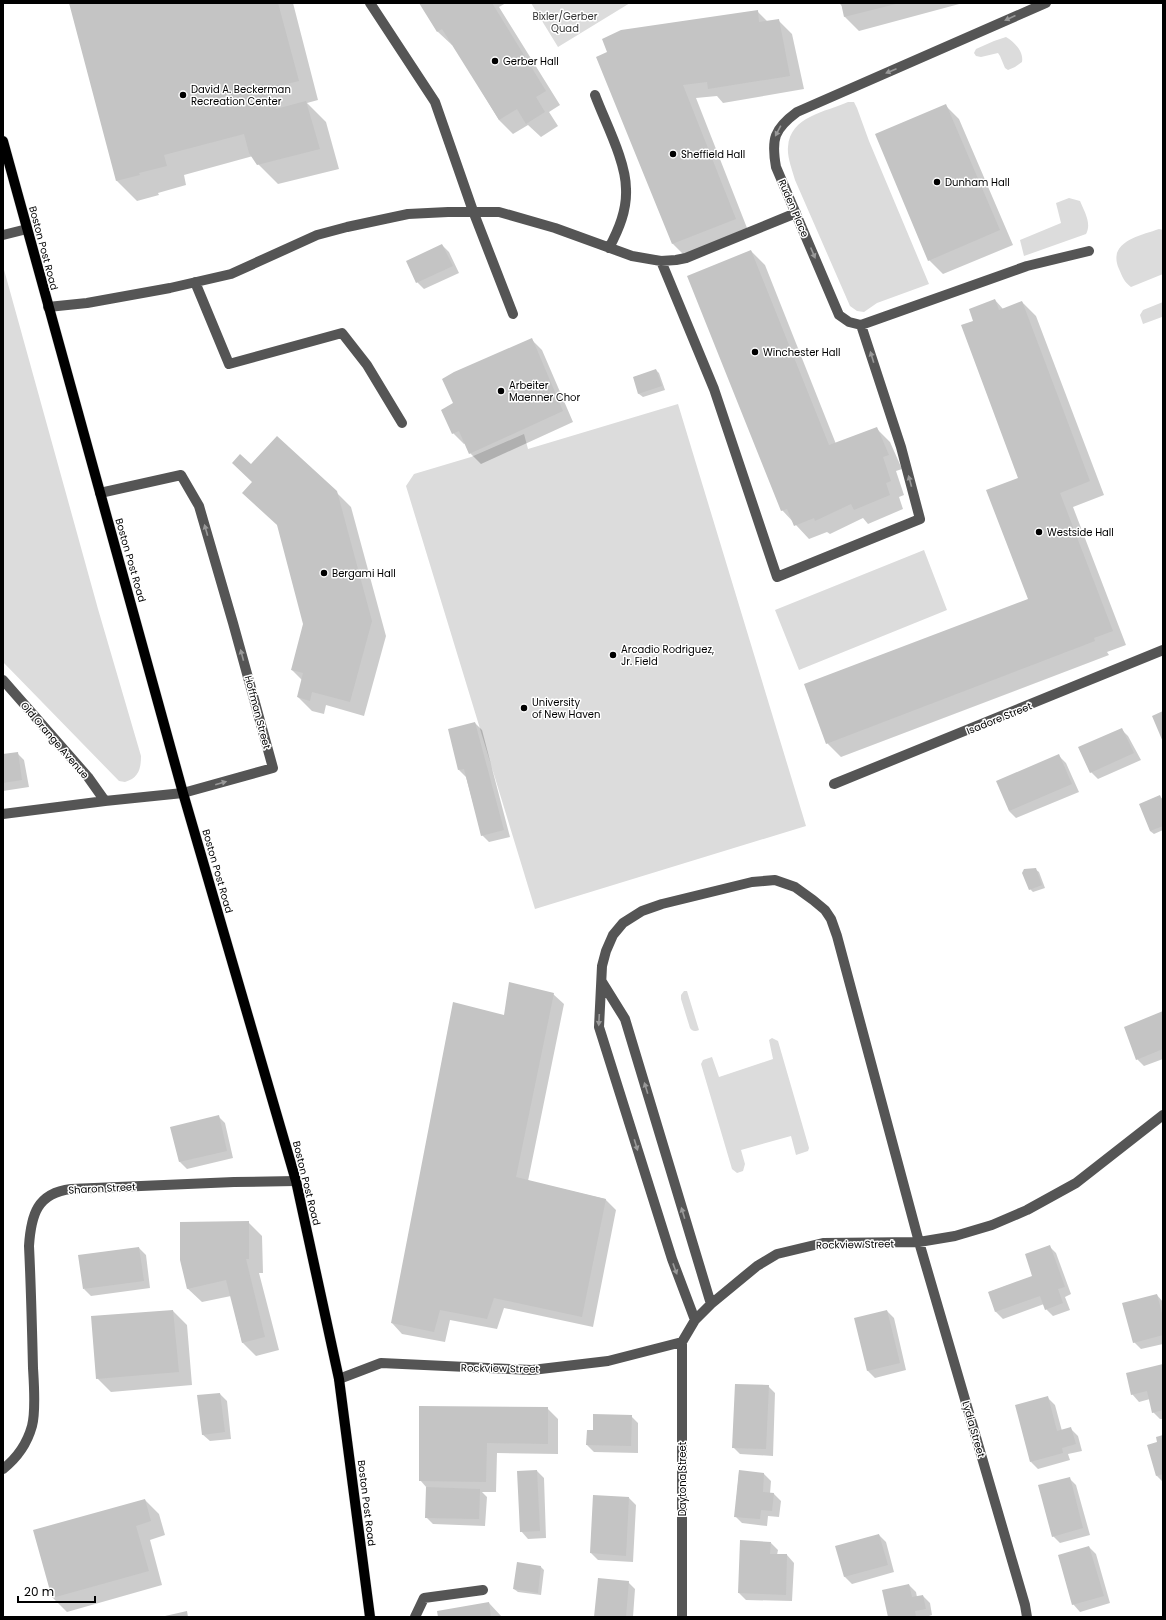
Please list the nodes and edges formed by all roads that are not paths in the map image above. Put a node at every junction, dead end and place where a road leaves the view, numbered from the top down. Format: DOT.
graph roads {
  1 [pos="370,3"];
  2 [pos="1046,3"];
  3 [pos="595,95"];
  4 [pos="3,141"];
  5 [pos="473,211"];
  6 [pos="796,213"];
  7 [pos="27,229"];
  8 [pos="3,236"];
  9 [pos="609,248"];
  10 [pos="1089,250"];
  11 [pos="661,261"];
  12 [pos="195,282"];
  13 [pos="48,307"];
  14 [pos="513,314"];
  15 [pos="861,324"];
  16 [pos="402,423"];
  17 [pos="100,493"];
  18 [pos="1163,650"];
  19 [pos="3,680"];
  20 [pos="834,784"];
  21 [pos="183,793"];
  22 [pos="105,801"];
  23 [pos="3,814"];
  24 [pos="602,982"];
  25 [pos="1163,1115"];
  26 [pos="296,1181"];
  27 [pos="919,1242"];
  28 [pos="711,1304"];
  29 [pos="695,1320"];
  30 [pos="682,1342"];
  31 [pos="339,1379"];
  32 [pos="3,1469"];
  33 [pos="483,1590"];
  34 [pos="370,1617"];
  35 [pos="415,1617"];
  36 [pos="682,1617"];
  37 [pos="1027,1617"];
  1 -- 5 [label="street"];
  2 -- 6 [label="street, Ruden Place, one-way"];
  3 -- 9 [label="street"];
  4 -- 7 [label="main road, Boston Post Road"];
  5 -- 9 [label="street"];
  5 -- 12 [label="street"];
  5 -- 14 [label="street"];
  6 -- 11 [label="street"];
  6 -- 15 [label="street, Ruden Place, one-way"];
  7 -- 8 [label="street"];
  7 -- 13 [label="main road, Boston Post Road"];
  9 -- 11 [label="street"];
  10 -- 15 [label="street"];
  11 -- 15 [label="street, one-way"];
  12 -- 13 [label="street"];
  12 -- 16 [label="street"];
  13 -- 17 [label="main road, Boston Post Road"];
  17 -- 21 [label="main road, Boston Post Road"];
  21 -- 17 [label="street, Hoffman Street, one-way"];
  18 -- 20 [label="street, Isadore Street"];
  19 -- 22 [label="street, Old Orange Avenue"];
  21 -- 22 [label="street, Hoffman Street"];
  21 -- 26 [label="main road, Boston Post Road"];
  22 -- 23 [label="street, Hoffman Street"];
  24 -- 27 [label="street, Lydia Street"];
  28 -- 24 [label="street, one-way"];
  24 -- 29 [label="street, Lydia Street, one-way"];
  25 -- 27 [label="street, Rockview Street"];
  26 -- 31 [label="main road, Boston Post Road"];
  26 -- 32 [label="street, Sharon Street"];
  27 -- 28 [label="street, Rockview Street"];
  27 -- 37 [label="street, Lydia Street"];
  28 -- 29 [label="street, Rockview Street"];
  29 -- 30 [label="street, Rockview Street"];
  30 -- 31 [label="street, Rockview Street"];
  30 -- 36 [label="street, Daytona Street"];
  31 -- 34 [label="main road, Boston Post Road"];
  33 -- 35 [label="street"];
}
